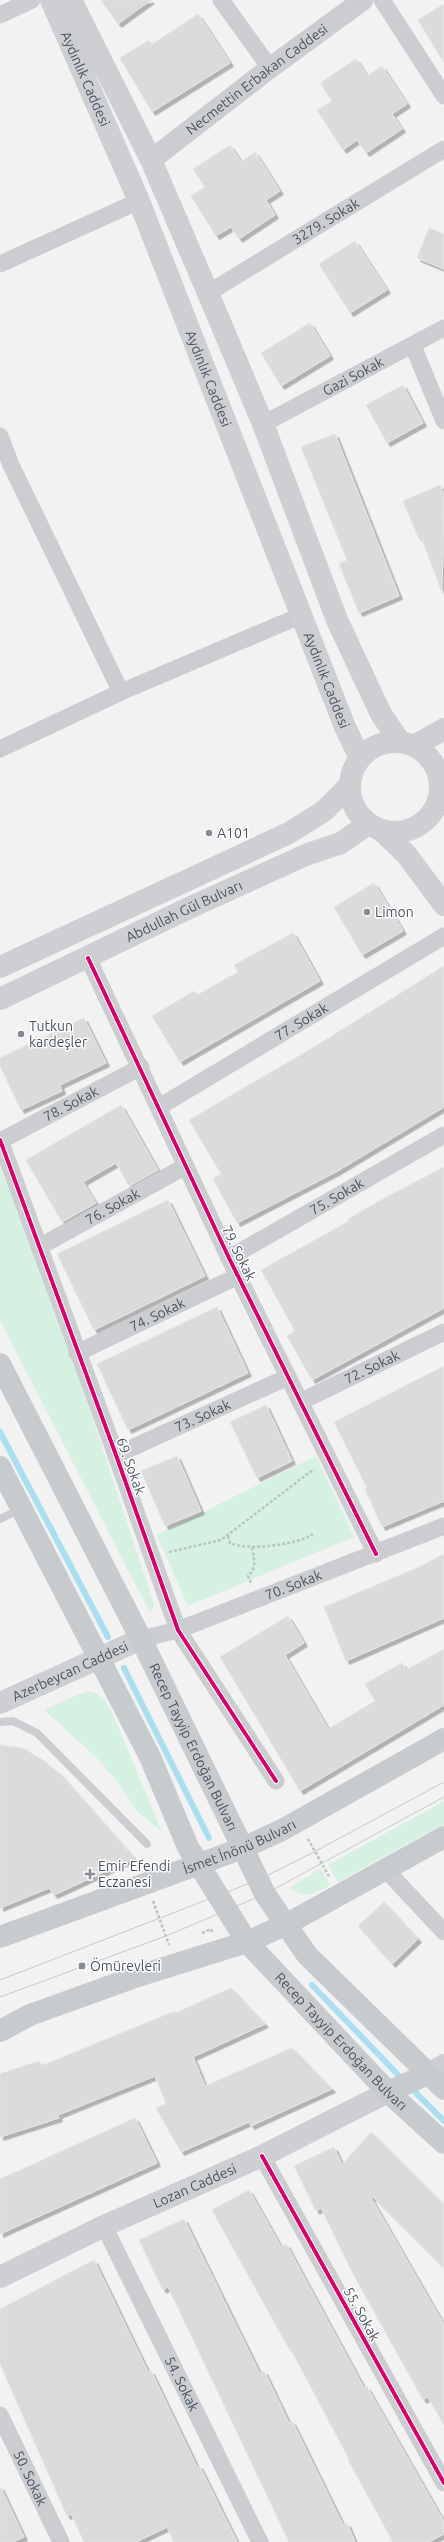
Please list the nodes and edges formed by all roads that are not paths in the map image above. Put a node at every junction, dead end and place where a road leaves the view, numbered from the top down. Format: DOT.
graph roads {
  1 [pos="32,0"];
  2 [pos="51,0"];
  3 [pos="71,0"];
  4 [pos="221,0"];
  5 [pos="364,0"];
  6 [pos="382,0"];
  7 [pos="0,15"];
  8 [pos="270,68"];
  9 [pos="444,96"];
  10 [pos="444,149"];
  11 [pos="151,160"];
  12 [pos="139,201"];
  13 [pos="0,264"];
  14 [pos="208,293"];
  15 [pos="444,328"];
  16 [pos="413,346"];
  17 [pos="444,421"];
  18 [pos="263,424"];
  19 [pos="0,436"];
  20 [pos="302,615"];
  21 [pos="121,692"];
  22 [pos="444,729"];
  23 [pos="407,744"];
  24 [pos="0,749"];
  25 [pos="360,758"];
  26 [pos="349,786"];
  27 [pos="441,806"];
  28 [pos="375,828"];
  29 [pos="444,905"];
  30 [pos="444,936"];
  31 [pos="88,958"];
  32 [pos="0,967"];
  33 [pos="0,999"];
  34 [pos="141,1067"];
  35 [pos="159,1107"];
  36 [pos="444,1135"];
  37 [pos="0,1140"];
  38 [pos="186,1166"];
  39 [pos="39,1247"];
  40 [pos="229,1258"];
  41 [pos="238,1276"];
  42 [pos="444,1332"];
  43 [pos="77,1353"];
  44 [pos="0,1364"];
  45 [pos="288,1377"];
  46 [pos="300,1402"];
  47 [pos="116,1455"];
  48 [pos="0,1467"];
  49 [pos="22,1508"];
  50 [pos="0,1519"];
  51 [pos="444,1526"];
  52 [pos="376,1554"];
  53 [pos="178,1630"];
  54 [pos="140,1639"];
  55 [pos="100,1657"];
  56 [pos="0,1703"];
  57 [pos="0,1722"];
  58 [pos="444,1739"];
  59 [pos="276,1781"];
  60 [pos="444,1837"];
  61 [pos="146,1844"];
  62 [pos="243,1848"];
  63 [pos="198,1864"];
  64 [pos="385,1869"];
  65 [pos="287,1924"];
  66 [pos="444,1932"];
  67 [pos="0,1937"];
  68 [pos="247,1942"];
  69 [pos="0,2031"];
  70 [pos="430,2073"];
  71 [pos="444,2089"];
  72 [pos="391,2090"];
  73 [pos="444,2143"];
  74 [pos="262,2156"];
  75 [pos="104,2226"];
  76 [pos="0,2277"];
  77 [pos="0,2415"];
  78 [pos="444,2483"];
  79 [pos="61,2542"];
  80 [pos="260,2542"];
  1 -- 7 [label="street"];
  2 -- 12 [label="main road, Aydınlık Caddesi"];
  3 -- 11 [label="main road, Aydınlık Caddesi"];
  4 -- 8 [label="street"];
  5 -- 8 [label="street, Necmettin Erbakan Caddesi"];
  6 -- 9 [label="street"];
  8 -- 11 [label="street, Necmettin Erbakan Caddesi"];
  10 -- 14 [label="street, 3279. Sokak"];
  11 -- 14 [label="main road, Aydınlık Caddesi"];
  12 -- 13 [label="street"];
  12 -- 20 [label="main road, Aydınlık Caddesi"];
  14 -- 18 [label="main road, Aydınlık Caddesi"];
  15 -- 16 [label="street, Gazi Sokak"];
  16 -- 17 [label="street"];
  16 -- 18 [label="street, Gazi Sokak"];
  18 -- 23 [label="main road, Aydınlık Caddesi"];
  19 -- 21 [label="street"];
  20 -- 21 [label="street"];
  20 -- 25 [label="main road, Aydınlık Caddesi"];
  21 -- 24 [label="street"];
  22 -- 23 [label="main road"];
  23 -- 25 [label="main road"];
  23 -- 27 [label="main road"];
  25 -- 26 [label="main road"];
  26 -- 28 [label="main road"];
  26 -- 32 [label="main road, Abdullah Gül Bulvarı"];
  27 -- 28 [label="main road"];
  28 -- 29 [label="main road"];
  28 -- 31 [label="main road, Abdullah Gül Bulvarı"];
  30 -- 35 [label="street, 77. Sokak"];
  31 -- 33 [label="main road, Abdullah Gül Bulvarı"];
  31 -- 34 [label="street, 79. Sokak"];
  34 -- 35 [label="street, 79. Sokak"];
  34 -- 37 [label="street, 78. Sokak"];
  35 -- 38 [label="street, 79. Sokak"];
  36 -- 40 [label="street, 75. Sokak"];
  37 -- 39 [label="street, 69. Sokak"];
  38 -- 39 [label="street, 76. Sokak"];
  38 -- 40 [label="street, 79. Sokak"];
  39 -- 43 [label="street, 69. Sokak"];
  40 -- 41 [label="street, 79. Sokak"];
  41 -- 43 [label="street, 74. Sokak"];
  41 -- 45 [label="street, 79. Sokak"];
  42 -- 46 [label="street, 72. Sokak"];
  43 -- 47 [label="street, 69. Sokak"];
  44 -- 54 [label="main road, Recep Tayyip Erdoğan Bulvarı"];
  45 -- 46 [label="street, 79. Sokak"];
  45 -- 47 [label="street, 73. Sokak"];
  46 -- 52 [label="street, 79. Sokak"];
  47 -- 53 [label="street, 69. Sokak"];
  48 -- 49 [label="main road, Recep Tayyip Erdoğan Bulvarı"];
  49 -- 50 [label="lane"];
  49 -- 55 [label="main road, Recep Tayyip Erdoğan Bulvarı"];
  51 -- 52 [label="street, 70. Sokak"];
  52 -- 53 [label="street, 70. Sokak"];
  53 -- 54 [label="street, 70. Sokak"];
  53 -- 59 [label="street, 69. Sokak"];
  54 -- 55 [label="main road, Azerbeycan Caddesi"];
  54 -- 62 [label="main road, Recep Tayyip Erdoğan Bulvarı"];
  55 -- 56 [label="main road, Azerbeycan Caddesi"];
  55 -- 63 [label="main road, Recep Tayyip Erdoğan Bulvarı"];
  57 -- 61 [label="lane"];
  58 -- 62 [label="main road, İsmet İnönü Bulvarı"];
  60 -- 64 [label="main road"];
  62 -- 63 [label="main road, İsmet İnönü Bulvarı"];
  62 -- 65 [label="main road, Recep Tayyip Erdoğan Bulvarı"];
  63 -- 67 [label="main road, İsmet İnönü Bulvarı"];
  63 -- 68 [label="main road, Recep Tayyip Erdoğan Bulvarı"];
  64 -- 65 [label="main road"];
  64 -- 66 [label="street"];
  65 -- 68 [label="main road"];
  65 -- 70 [label="main road, Recep Tayyip Erdoğan Bulvarı"];
  68 -- 69 [label="main road"];
  68 -- 72 [label="main road, Recep Tayyip Erdoğan Bulvarı"];
  70 -- 71 [label="main road, Recep Tayyip Erdoğan Bulvarı"];
  70 -- 72 [label="main road"];
  72 -- 73 [label="main road, Recep Tayyip Erdoğan Bulvarı"];
  72 -- 74 [label="main road, Lozan Caddesi"];
  74 -- 75 [label="main road, Lozan Caddesi"];
  74 -- 78 [label="street, 55. Sokak"];
  75 -- 76 [label="main road, Lozan Caddesi"];
  75 -- 80 [label="street, 54. Sokak"];
  77 -- 79 [label="street, 50. Sokak"];
}
